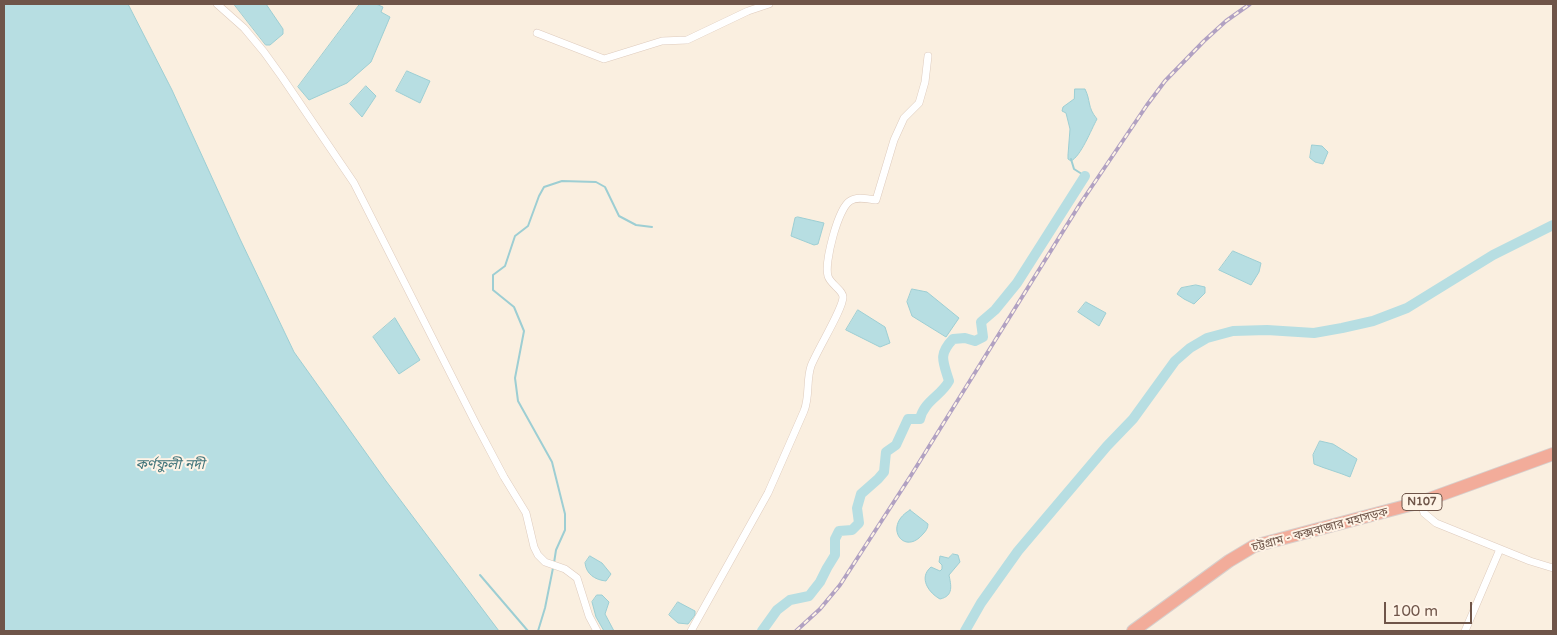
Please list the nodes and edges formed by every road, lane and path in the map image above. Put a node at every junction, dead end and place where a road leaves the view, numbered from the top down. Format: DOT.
graph roads {
  1 [pos="217,4"];
  2 [pos="769,4"];
  3 [pos="748,7"];
  4 [pos="537,33"];
  5 [pos="928,56"];
  6 [pos="1553,454"];
  7 [pos="1421,502"];
  8 [pos="1500,549"];
  9 [pos="1553,568"];
  10 [pos="597,631"];
  11 [pos="691,631"];
  12 [pos="1134,631"];
  13 [pos="1466,631"];
  1 -- 10 [label="street"];
  2 -- 3 [label="street"];
  3 -- 4 [label="street"];
  5 -- 11 [label="street"];
  6 -- 7 [label="highway, চট্টগ্রাম - কক্সবাজার মহাসড়ক / N107"];
  7 -- 8 [label="street"];
  7 -- 12 [label="highway, চট্টগ্রাম - কক্সবাজার মহাসড়ক / N107"];
  8 -- 9 [label="street"];
  8 -- 13 [label="street"];
}
